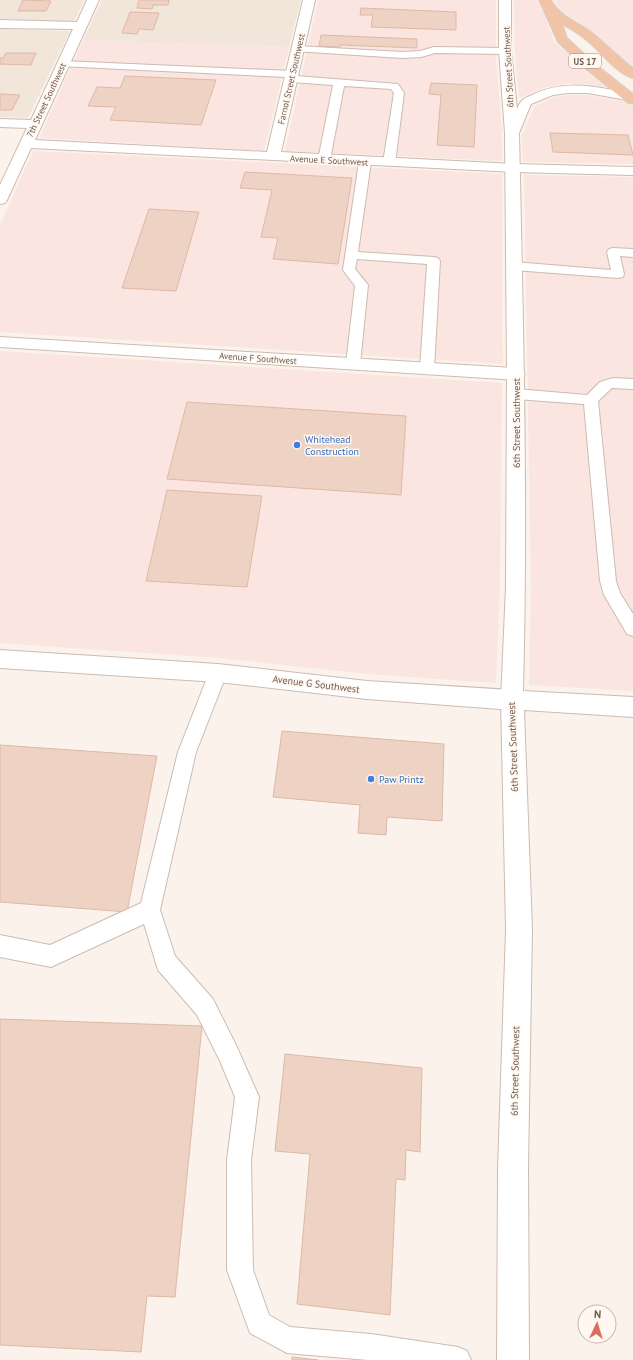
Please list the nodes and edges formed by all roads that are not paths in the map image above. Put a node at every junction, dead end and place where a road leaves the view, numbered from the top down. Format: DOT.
graph roads {
  1 [pos="93,0"];
  2 [pos="310,0"];
  3 [pos="505,0"];
  4 [pos="548,5"];
  5 [pos="0,24"];
  6 [pos="81,26"];
  7 [pos="298,49"];
  8 [pos="506,51"];
  9 [pos="63,64"];
  10 [pos="633,74"];
  11 [pos="292,77"];
  12 [pos="339,82"];
  13 [pos="630,98"];
  14 [pos="0,123"];
  15 [pos="35,124"];
  16 [pos="512,133"];
  17 [pos="26,144"];
  18 [pos="273,157"];
  19 [pos="324,160"];
  20 [pos="365,162"];
  21 [pos="389,163"];
  22 [pos="513,168"];
  23 [pos="633,171"];
  24 [pos="0,200"];
  25 [pos="633,253"];
  26 [pos="351,255"];
  27 [pos="514,266"];
  28 [pos="0,342"];
  29 [pos="353,364"];
  30 [pos="427,369"];
  31 [pos="516,384"];
  32 [pos="633,384"];
  33 [pos="591,400"];
  34 [pos="633,629"];
  35 [pos="0,659"];
  36 [pos="218,673"];
  37 [pos="512,700"];
  38 [pos="633,707"];
  39 [pos="150,910"];
  40 [pos="0,946"];
  41 [pos="458,1360"];
  42 [pos="513,1360"];
  1 -- 6 [label="street, 7th Street Southwest"];
  2 -- 7 [label="street, Farnol Street Southwest"];
  3 -- 8 [label="street, 6th Street Southwest"];
  4 -- 10 [label="highway, US 17"];
  4 -- 13 [label="highway, US 17"];
  5 -- 6 [label="street"];
  6 -- 9 [label="street, 7th Street Southwest"];
  7 -- 8 [label="lane"];
  7 -- 11 [label="street, Farnol Street Southwest"];
  8 -- 16 [label="street, 6th Street Southwest"];
  9 -- 11 [label="lane"];
  9 -- 15 [label="street, 7th Street Southwest"];
  11 -- 12 [label="lane"];
  11 -- 18 [label="street, Farnol Street Southwest"];
  12 -- 19 [label="lane"];
  12 -- 21 [label="lane"];
  13 -- 16 [label="street, 6th Street Southwest"];
  14 -- 15 [label="street"];
  15 -- 17 [label="street, 7th Street Southwest"];
  16 -- 22 [label="street, 6th Street Southwest"];
  17 -- 18 [label="street, Avenue E Southwest"];
  17 -- 24 [label="street, 7th Street Southwest"];
  18 -- 19 [label="street, Avenue E Southwest"];
  19 -- 20 [label="street, Avenue E Southwest"];
  20 -- 21 [label="street, Avenue E Southwest"];
  20 -- 26 [label="lane"];
  21 -- 22 [label="street, Avenue E Southwest"];
  22 -- 23 [label="street, Avenue E Southwest"];
  22 -- 27 [label="street, 6th Street Southwest"];
  25 -- 27 [label="lane"];
  26 -- 29 [label="lane"];
  26 -- 30 [label="lane"];
  27 -- 31 [label="street, 6th Street Southwest"];
  28 -- 29 [label="street, Avenue F Southwest"];
  29 -- 30 [label="street, Avenue F Southwest"];
  30 -- 31 [label="street, Avenue F Southwest"];
  31 -- 33 [label="lane"];
  31 -- 37 [label="street, 6th Street Southwest"];
  32 -- 33 [label="lane"];
  33 -- 34 [label="lane"];
  35 -- 36 [label="street, Avenue G Southwest"];
  36 -- 37 [label="street, Avenue G Southwest"];
  36 -- 39 [label="lane"];
  37 -- 38 [label="street, Avenue G Southwest"];
  37 -- 42 [label="street, 6th Street Southwest"];
  39 -- 40 [label="lane"];
  39 -- 41 [label="lane"];
}
